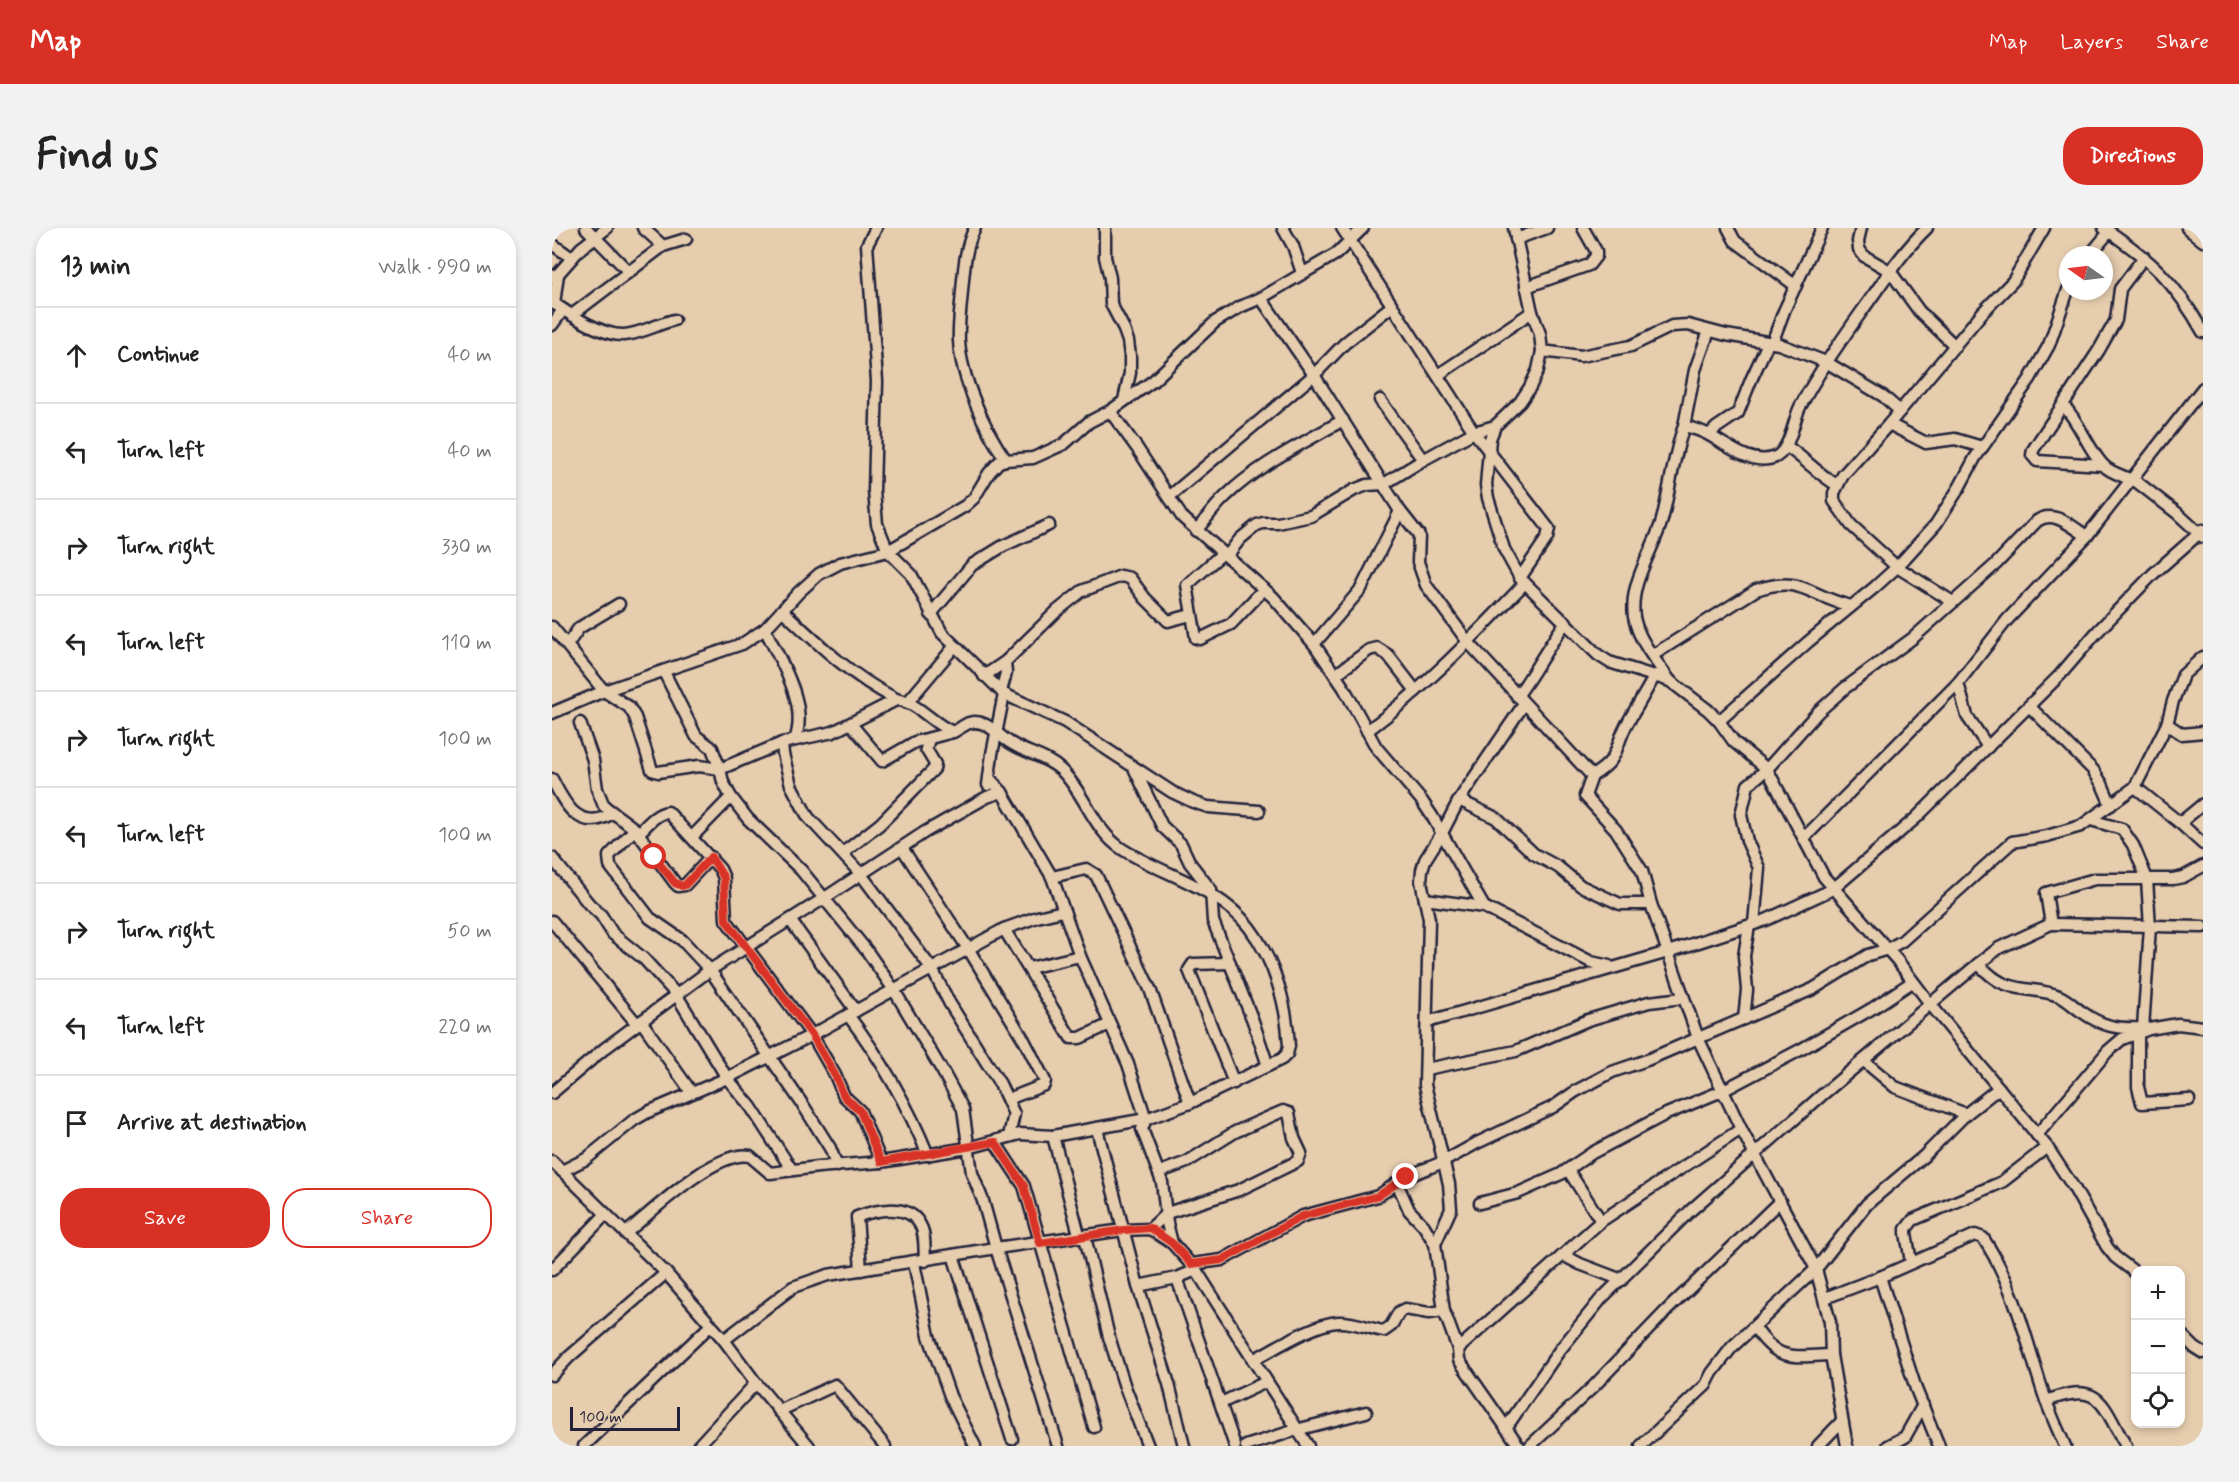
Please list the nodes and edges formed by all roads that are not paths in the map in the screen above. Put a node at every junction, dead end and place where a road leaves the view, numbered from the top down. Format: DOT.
graph roads {
  1 [pos="586,228"];
  2 [pos="607,228"];
  3 [pos="643,228"];
  4 [pos="876,228"];
  5 [pos="975,228"];
  6 [pos="1105,228"];
  7 [pos="1283,228"];
  8 [pos="1342,228"];
  9 [pos="1363,228"];
  10 [pos="1547,228"];
  11 [pos="1583,228"];
  12 [pos="1728,228"];
  13 [pos="1822,228"];
  14 [pos="1860,228"];
  15 [pos="1928,228"];
  16 [pos="2043,228"];
  17 [pos="2187,228"];
  18 [pos="2107,230"];
  19 [pos="1515,233"];
  20 [pos="595,237"];
  21 [pos="686,239"];
  22 [pos="2203,241"];
  23 [pos="1351,242"];
  24 [pos="552,244"];
  25 [pos="663,246"];
  26 [pos="2096,246"];
  27 [pos="2144,257"];
  28 [pos="572,258"];
  29 [pos="628,271"];
  30 [pos="1890,271"];
  31 [pos="1302,273"];
  32 [pos="555,275"];
  33 [pos="1796,286"];
  34 [pos="1526,287"];
  35 [pos="1261,298"];
  36 [pos="2065,300"];
  37 [pos="1392,306"];
  38 [pos="560,308"];
  39 [pos="1532,312"];
  40 [pos="674,320"];
  41 [pos="552,324"];
  42 [pos="1709,330"];
  43 [pos="2203,332"];
  44 [pos="1770,343"];
  45 [pos="1955,346"];
  46 [pos="1542,351"];
  47 [pos="1826,362"];
  48 [pos="1314,375"];
  49 [pos="1438,375"];
  50 [pos="2203,388"];
  51 [pos="1124,400"];
  52 [pos="1380,400"];
  53 [pos="2064,406"];
  54 [pos="1110,411"];
  55 [pos="1900,411"];
  56 [pos="1343,420"];
  57 [pos="1889,424"];
  58 [pos="1495,426"];
  59 [pos="1684,426"];
  60 [pos="1474,432"];
  61 [pos="1709,435"];
  62 [pos="1786,446"];
  63 [pos="1982,447"];
  64 [pos="1488,450"];
  65 [pos="1006,460"];
  66 [pos="1423,460"];
  67 [pos="2103,465"];
  68 [pos="1375,470"];
  69 [pos="2132,480"];
  70 [pos="1384,484"];
  71 [pos="1837,484"];
  72 [pos="1367,485"];
  73 [pos="1169,497"];
  74 [pos="1400,511"];
  75 [pos="1049,525"];
  76 [pos="1196,531"];
  77 [pos="2202,533"];
  78 [pos="2087,536"];
  79 [pos="888,551"];
  80 [pos="1225,555"];
  81 [pos="1897,567"];
  82 [pos="1522,581"];
  83 [pos="1264,589"];
  84 [pos="1953,602"];
  85 [pos="619,604"];
  86 [pos="1851,606"];
  87 [pos="782,610"];
  88 [pos="931,614"];
  89 [pos="1191,615"];
  90 [pos="1566,622"];
  91 [pos="552,627"];
  92 [pos="765,629"];
  93 [pos="1468,642"];
  94 [pos="1314,644"];
  95 [pos="567,645"];
  96 [pos="954,647"];
  97 [pos="1653,655"];
  98 [pos="2203,657"];
  99 [pos="1005,662"];
  100 [pos="664,672"];
  101 [pos="1335,675"];
  102 [pos="1655,675"];
  103 [pos="984,676"];
  104 [pos="1670,681"];
  105 [pos="1958,683"];
  106 [pos="604,691"];
  107 [pos="1416,691"];
  108 [pos="1003,693"];
  109 [pos="1521,700"];
  110 [pos="902,701"];
  111 [pos="2029,706"];
  112 [pos="552,713"];
  113 [pos="1719,721"];
  114 [pos="579,723"];
  115 [pos="851,724"];
  116 [pos="2168,724"];
  117 [pos="1367,731"];
  118 [pos="953,732"];
  119 [pos="997,732"];
  120 [pos="2203,732"];
  121 [pos="929,739"];
  122 [pos="795,740"];
  123 [pos="782,743"];
  124 [pos="1988,747"];
  125 [pos="1133,767"];
  126 [pos="720,769"];
  127 [pos="1767,769"];
  128 [pos="1592,776"];
  129 [pos="990,778"];
  130 [pos="552,779"];
  131 [pos="2135,787"];
  132 [pos="1002,792"];
  133 [pos="987,796"];
  134 [pos="731,797"];
  135 [pos="1459,800"];
  136 [pos="2203,804"];
  137 [pos="2110,805"];
  138 [pos="1259,811"];
  139 [pos="611,813"];
  140 [pos="2091,820"];
  141 [pos="2180,823"];
  142 [pos="637,832"];
  143 [pos="1442,833"];
  144 [pos="692,837"];
  145 [pos="1804,838"];
  146 [pos="2203,844"];
  147 [pos="902,848"];
  148 [pos="843,853"];
  149 [pos="711,857"];
  150 [pos="552,858"];
  151 [pos="2203,866"];
  152 [pos="860,873"];
  153 [pos="1052,878"];
  154 [pos="2147,879"];
  155 [pos="1833,890"];
  156 [pos="1212,895"];
  157 [pos="823,899"];
  158 [pos="1425,899"];
  159 [pos="1442,902"];
  160 [pos="1650,904"];
  161 [pos="1484,908"];
  162 [pos="1063,911"];
  163 [pos="1429,919"];
  164 [pos="790,920"];
  165 [pos="552,921"];
  166 [pos="2051,924"];
  167 [pos="1751,925"];
  168 [pos="2150,927"];
  169 [pos="2203,927"];
  170 [pos="1004,929"];
  171 [pos="1873,935"];
  172 [pos="1902,941"];
  173 [pos="747,947"];
  174 [pos="1888,949"];
  175 [pos="969,950"];
  176 [pos="1668,952"];
  177 [pos="1868,955"];
  178 [pos="1080,956"];
  179 [pos="1897,960"];
  180 [pos="1230,963"];
  181 [pos="1978,964"];
  182 [pos="1615,966"];
  183 [pos="1029,968"];
  184 [pos="932,969"];
  185 [pos="710,970"];
  186 [pos="1912,982"];
  187 [pos="894,990"];
  188 [pos="676,994"];
  189 [pos="1683,998"];
  190 [pos="1931,1005"];
  191 [pos="852,1013"];
  192 [pos="1744,1019"];
  193 [pos="1427,1022"];
  194 [pos="639,1023"];
  195 [pos="1110,1024"];
  196 [pos="2203,1027"];
  197 [pos="2144,1030"];
  198 [pos="812,1035"];
  199 [pos="1698,1038"];
  200 [pos="769,1056"];
  201 [pos="1864,1061"];
  202 [pos="1268,1066"];
  203 [pos="1426,1069"];
  204 [pos="727,1078"];
  205 [pos="1234,1083"];
  206 [pos="1999,1088"];
  207 [pos="1722,1091"];
  208 [pos="552,1093"];
  209 [pos="692,1093"];
  210 [pos="1008,1099"];
  211 [pos="2189,1100"];
  212 [pos="1190,1103"];
  213 [pos="1966,1114"];
  214 [pos="1146,1119"];
  215 [pos="1096,1129"];
  216 [pos="1741,1129"];
  217 [pos="2037,1135"];
  218 [pos="1009,1136"];
  219 [pos="1053,1136"];
  220 [pos="995,1142"];
  221 [pos="968,1148"];
  222 [pos="2047,1148"];
  223 [pos="928,1155"];
  224 [pos="1754,1156"];
  225 [pos="552,1161"];
  226 [pos="881,1162"];
  227 [pos="1443,1162"];
  228 [pos="837,1166"];
  229 [pos="792,1170"];
  230 [pos="1568,1170"];
  231 [pos="562,1171"];
  232 [pos="1160,1172"];
  233 [pos="1397,1183"];
  234 [pos="1780,1201"];
  235 [pos="1480,1203"];
  236 [pos="606,1214"];
  237 [pos="1167,1214"];
  238 [pos="1601,1221"];
  239 [pos="1150,1228"];
  240 [pos="1124,1230"];
  241 [pos="626,1233"];
  242 [pos="1082,1237"];
  243 [pos="1040,1243"];
  244 [pos="1172,1243"];
  245 [pos="1436,1244"];
  246 [pos="996,1248"];
  247 [pos="953,1255"];
  248 [pos="1563,1255"];
  249 [pos="919,1262"];
  250 [pos="1911,1262"];
  251 [pos="1193,1267"];
  252 [pos="1816,1269"];
  253 [pos="2131,1269"];
  254 [pos="552,1270"];
  255 [pos="861,1270"];
  256 [pos="666,1273"];
  257 [pos="1880,1277"];
  258 [pos="1177,1278"];
  259 [pos="1622,1280"];
  260 [pos="1138,1286"];
  261 [pos="1825,1298"];
  262 [pos="1444,1311"];
  263 [pos="711,1325"];
  264 [pos="1755,1328"];
  265 [pos="2185,1337"];
  266 [pos="724,1340"];
  267 [pos="1458,1349"];
  268 [pos="2203,1353"];
  269 [pos="1831,1355"];
  270 [pos="1253,1360"];
  271 [pos="552,1375"];
  272 [pos="1266,1382"];
  273 [pos="756,1383"];
  274 [pos="2046,1401"];
  275 [pos="1221,1402"];
  276 [pos="1923,1405"];
  277 [pos="779,1411"];
  278 [pos="1366,1412"];
  279 [pos="1842,1421"];
  280 [pos="1094,1427"];
  281 [pos="1506,1428"];
  282 [pos="1296,1430"];
  283 [pos="1012,1439"];
  284 [pos="584,1446"];
  285 [pos="698,1446"];
  286 [pos="809,1446"];
  287 [pos="885,1446"];
  288 [pos="975,1446"];
  289 [pos="1058,1446"];
  290 [pos="1149,1446"];
  291 [pos="1184,1446"];
  292 [pos="1235,1446"];
  293 [pos="1246,1446"];
  294 [pos="1308,1446"];
  295 [pos="1519,1446"];
  296 [pos="1530,1446"];
  297 [pos="1641,1446"];
  298 [pos="1818,1446"];
  299 [pos="1846,1446"];
  300 [pos="1888,1446"];
  301 [pos="1939,1446"];
  302 [pos="2065,1446"];
  303 [pos="2126,1446"];
  1 -- 20 [label="street"];
  2 -- 20 [label="street"];
  3 -- 25 [label="street"];
  4 -- 79 [label="street"];
  5 -- 65 [label="street"];
  6 -- 51 [label="street"];
  7 -- 31 [label="street"];
  8 -- 23 [label="street"];
  9 -- 23 [label="street"];
  10 -- 19 [label="street"];
  11 -- 34 [label="street"];
  12 -- 33 [label="street"];
  13 -- 33 [label="street"];
  14 -- 30 [label="street"];
  15 -- 30 [label="street"];
  16 -- 45 [label="street"];
  17 -- 22 [label="street"];
  18 -- 26 [label="street"];
  18 -- 27 [label="street"];
  19 -- 34 [label="street"];
  20 -- 28 [label="street"];
  20 -- 29 [label="street"];
  21 -- 25 [label="street"];
  23 -- 31 [label="street"];
  23 -- 37 [label="street"];
  24 -- 28 [label="street"];
  25 -- 29 [label="street"];
  27 -- 43 [label="street"];
  27 -- 53 [label="street"];
  28 -- 32 [label="street"];
  29 -- 38 [label="street"];
  30 -- 45 [label="street"];
  30 -- 47 [label="street"];
  31 -- 35 [label="street"];
  32 -- 38 [label="street"];
  33 -- 44 [label="street"];
  34 -- 39 [label="street"];
  35 -- 48 [label="street"];
  35 -- 51 [label="street"];
  36 -- 63 [label="street"];
  37 -- 48 [label="street"];
  37 -- 49 [label="street"];
  38 -- 40 [label="street"];
  38 -- 41 [label="street"];
  39 -- 46 [label="street"];
  39 -- 49 [label="street"];
  42 -- 44 [label="street"];
  42 -- 46 [label="street"];
  42 -- 59 [label="street"];
  44 -- 47 [label="street"];
  44 -- 61 [label="street"];
  45 -- 55 [label="street"];
  46 -- 58 [label="street"];
  47 -- 55 [label="street"];
  47 -- 62 [label="street"];
  48 -- 56 [label="street"];
  48 -- 73 [label="street"];
  49 -- 60 [label="street"];
  50 -- 69 [label="street"];
  51 -- 54 [label="street"];
  52 -- 66 [label="street"];
  53 -- 67 [label="street"];
  53 -- 67 [label="street"];
  54 -- 65 [label="street"];
  54 -- 73 [label="street"];
  55 -- 57 [label="street"];
  56 -- 68 [label="street"];
  56 -- 76 [label="street"];
  57 -- 63 [label="street"];
  57 -- 71 [label="street"];
  58 -- 60 [label="street"];
  58 -- 64 [label="street"];
  59 -- 61 [label="street"];
  59 -- 97 [label="street"];
  60 -- 64 [label="street"];
  60 -- 66 [label="street"];
  61 -- 62 [label="street"];
  62 -- 71 [label="street"];
  63 -- 81 [label="street"];
  64 -- 82 [label="street"];
  64 -- 82 [label="street"];
  65 -- 79 [label="street"];
  66 -- 70 [label="street"];
  67 -- 69 [label="street"];
  68 -- 70 [label="street"];
  68 -- 72 [label="street"];
  69 -- 77 [label="street"];
  69 -- 78 [label="street"];
  70 -- 72 [label="street"];
  70 -- 74 [label="street"];
  71 -- 81 [label="street"];
  72 -- 80 [label="street"];
  73 -- 76 [label="street"];
  74 -- 93 [label="street"];
  74 -- 94 [label="street"];
  75 -- 88 [label="street"];
  76 -- 80 [label="street"];
  77 -- 111 [label="street"];
  78 -- 84 [label="street"];
  78 -- 105 [label="street"];
  79 -- 87 [label="street"];
  79 -- 88 [label="street"];
  80 -- 83 [label="street"];
  80 -- 89 [label="street"];
  81 -- 84 [label="street"];
  81 -- 86 [label="street"];
  82 -- 90 [label="street"];
  82 -- 93 [label="street"];
  83 -- 89 [label="street"];
  83 -- 94 [label="street"];
  84 -- 127 [label="street"];
  85 -- 95 [label="street"];
  86 -- 97 [label="street"];
  86 -- 113 [label="street"];
  87 -- 92 [label="street"];
  87 -- 110 [label="street"];
  88 -- 96 [label="street"];
  89 -- 99 [label="street"];
  90 -- 102 [label="street"];
  90 -- 109 [label="street"];
  91 -- 95 [label="street"];
  92 -- 100 [label="street"];
  92 -- 122 [label="street"];
  93 -- 107 [label="street"];
  93 -- 109 [label="street"];
  94 -- 101 [label="street"];
  95 -- 106 [label="street"];
  96 -- 103 [label="street"];
  96 -- 110 [label="street"];
  97 -- 104 [label="street"];
  98 -- 116 [label="street"];
  99 -- 103 [label="street"];
  99 -- 108 [label="street"];
  100 -- 106 [label="street"];
  100 -- 126 [label="street"];
  101 -- 107 [label="street"];
  101 -- 117 [label="street"];
  102 -- 104 [label="street"];
  102 -- 128 [label="street"];
  103 -- 108 [label="street"];
  104 -- 113 [label="street"];
  105 -- 124 [label="street"];
  105 -- 145 [label="street"];
  106 -- 112 [label="street"];
  106 -- 126 [label="street"];
  107 -- 117 [label="street"];
  108 -- 119 [label="street"];
  108 -- 125 [label="street"];
  109 -- 128 [label="street"];
  109 -- 135 [label="street"];
  110 -- 115 [label="street"];
  110 -- 118 [label="street"];
  111 -- 124 [label="street"];
  111 -- 137 [label="street"];
  113 -- 127 [label="street"];
  114 -- 139 [label="street"];
  115 -- 121 [label="street"];
  115 -- 122 [label="street"];
  116 -- 120 [label="street"];
  116 -- 131 [label="street"];
  117 -- 143 [label="street"];
  118 -- 119 [label="street"];
  118 -- 121 [label="street"];
  119 -- 129 [label="street"];
  119 -- 156 [label="street"];
  121 -- 148 [label="street"];
  122 -- 123 [label="street"];
  123 -- 126 [label="street"];
  123 -- 148 [label="street"];
  124 -- 155 [label="street"];
  125 -- 138 [label="street"];
  125 -- 156 [label="street"];
  126 -- 134 [label="street"];
  127 -- 145 [label="street"];
  127 -- 167 [label="street"];
  128 -- 160 [label="street"];
  129 -- 132 [label="street"];
  129 -- 133 [label="street"];
  130 -- 139 [label="street"];
  131 -- 137 [label="street"];
  131 -- 141 [label="street"];
  132 -- 133 [label="street"];
  132 -- 153 [label="street"];
  133 -- 147 [label="street"];
  134 -- 144 [label="street"];
  134 -- 157 [label="street"];
  135 -- 143 [label="street"];
  135 -- 160 [label="street"];
  136 -- 141 [label="street"];
  137 -- 140 [label="street"];
  139 -- 142 [label="street"];
  140 -- 154 [label="street"];
  140 -- 172 [label="street"];
  141 -- 146 [label="street"];
  142 -- 144 [label="street"];
  142 -- 149 [label="street"];
  142 -- 185 [label="street"];
  143 -- 158 [label="street"];
  143 -- 161 [label="street"];
  144 -- 149 [label="street"];
  145 -- 155 [label="street"];
  147 -- 152 [label="street"];
  147 -- 175 [label="street"];
  148 -- 152 [label="street"];
  149 -- 173 [label="street"];
  150 -- 188 [label="street"];
  151 -- 154 [label="street"];
  152 -- 157 [label="street"];
  152 -- 184 [label="street"];
  153 -- 162 [label="street"];
  153 -- 212 [label="street"];
  154 -- 166 [label="street"];
  154 -- 168 [label="street"];
  155 -- 167 [label="street"];
  155 -- 171 [label="street"];
  156 -- 180 [label="street"];
  156 -- 202 [label="street"];
  157 -- 164 [label="street"];
  157 -- 187 [label="street"];
  158 -- 159 [label="street"];
  158 -- 163 [label="street"];
  159 -- 161 [label="street"];
  159 -- 163 [label="street"];
  160 -- 176 [label="street"];
  161 -- 182 [label="street"];
  162 -- 170 [label="street"];
  162 -- 178 [label="street"];
  163 -- 193 [label="street"];
  164 -- 173 [label="street"];
  164 -- 191 [label="street"];
  165 -- 194 [label="street"];
  166 -- 168 [label="street"];
  166 -- 181 [label="street"];
  167 -- 176 [label="street"];
  167 -- 192 [label="street"];
  168 -- 169 [label="street"];
  168 -- 197 [label="street"];
  170 -- 175 [label="street"];
  170 -- 183 [label="street"];
  171 -- 174 [label="street"];
  171 -- 177 [label="street"];
  172 -- 174 [label="street"];
  172 -- 179 [label="street"];
  173 -- 185 [label="street"];
  173 -- 198 [label="street"];
  174 -- 177 [label="street"];
  174 -- 179 [label="street"];
  175 -- 184 [label="street"];
  175 -- 210 [label="street"];
  176 -- 182 [label="street"];
  176 -- 189 [label="street"];
  177 -- 192 [label="street"];
  178 -- 183 [label="street"];
  178 -- 195 [label="street"];
  179 -- 186 [label="street"];
  180 -- 202 [label="street"];
  180 -- 205 [label="street"];
  181 -- 190 [label="street"];
  181 -- 197 [label="street"];
  182 -- 193 [label="street"];
  183 -- 195 [label="street"];
  184 -- 187 [label="street"];
  184 -- 210 [label="street"];
  185 -- 188 [label="street"];
  185 -- 200 [label="street"];
  186 -- 190 [label="street"];
  186 -- 207 [label="street"];
  187 -- 191 [label="street"];
  187 -- 221 [label="street"];
  188 -- 194 [label="street"];
  188 -- 204 [label="street"];
  189 -- 199 [label="street"];
  189 -- 203 [label="street"];
  190 -- 201 [label="street"];
  190 -- 206 [label="street"];
  191 -- 198 [label="street"];
  191 -- 223 [label="street"];
  192 -- 199 [label="street"];
  193 -- 203 [label="street"];
  194 -- 208 [label="street"];
  194 -- 209 [label="street"];
  195 -- 214 [label="street"];
  196 -- 197 [label="street"];
  197 -- 211 [label="street"];
  197 -- 217 [label="street"];
  198 -- 200 [label="street"];
  198 -- 226 [label="street"];
  199 -- 207 [label="street"];
  199 -- 227 [label="street"];
  200 -- 204 [label="street"];
  200 -- 228 [label="street"];
  201 -- 213 [label="street"];
  201 -- 224 [label="street"];
  202 -- 205 [label="street"];
  203 -- 227 [label="street"];
  204 -- 209 [label="street"];
  204 -- 229 [label="street"];
  205 -- 212 [label="street"];
  206 -- 213 [label="street"];
  206 -- 217 [label="street"];
  207 -- 216 [label="street"];
  207 -- 230 [label="street"];
  209 -- 231 [label="street"];
  210 -- 218 [label="street"];
  212 -- 214 [label="street"];
  213 -- 252 [label="street"];
  214 -- 215 [label="street"];
  214 -- 232 [label="street"];
  215 -- 219 [label="street"];
  215 -- 240 [label="street"];
  216 -- 224 [label="street"];
  216 -- 238 [label="street"];
  217 -- 222 [label="street"];
  218 -- 219 [label="street"];
  218 -- 220 [label="street"];
  219 -- 242 [label="street"];
  220 -- 221 [label="street"];
  220 -- 243 [label="street"];
  221 -- 223 [label="street"];
  221 -- 246 [label="street"];
  222 -- 250 [label="street"];
  222 -- 253 [label="street"];
  223 -- 226 [label="street"];
  224 -- 234 [label="street"];
  224 -- 259 [label="street"];
  225 -- 231 [label="street"];
  226 -- 228 [label="street"];
  227 -- 233 [label="street"];
  227 -- 245 [label="street"];
  228 -- 229 [label="street"];
  229 -- 241 [label="street"];
  230 -- 235 [label="street"];
  230 -- 238 [label="street"];
  231 -- 236 [label="street"];
  232 -- 237 [label="street"];
  232 -- 237 [label="street"];
  233 -- 245 [label="street"];
  233 -- 251 [label="street"];
  234 -- 252 [label="street"];
  234 -- 296 [label="street"];
  236 -- 241 [label="street"];
  236 -- 254 [label="street"];
  237 -- 239 [label="street"];
  237 -- 244 [label="street"];
  238 -- 248 [label="street"];
  239 -- 240 [label="street"];
  239 -- 244 [label="street"];
  240 -- 242 [label="street"];
  240 -- 260 [label="street"];
  241 -- 256 [label="street"];
  242 -- 243 [label="street"];
  242 -- 290 [label="street"];
  243 -- 246 [label="street"];
  243 -- 280 [label="street"];
  244 -- 251 [label="street"];
  245 -- 262 [label="street"];
  246 -- 247 [label="street"];
  246 -- 289 [label="street"];
  247 -- 249 [label="street"];
  247 -- 283 [label="street"];
  248 -- 259 [label="street"];
  248 -- 267 [label="street"];
  249 -- 255 [label="street"];
  249 -- 255 [label="street"];
  249 -- 288 [label="street"];
  250 -- 257 [label="street"];
  250 -- 274 [label="street"];
  251 -- 258 [label="street"];
  251 -- 270 [label="street"];
  252 -- 261 [label="street"];
  252 -- 264 [label="street"];
  255 -- 266 [label="street"];
  256 -- 263 [label="street"];
  256 -- 271 [label="street"];
  257 -- 261 [label="street"];
  257 -- 276 [label="street"];
  258 -- 260 [label="street"];
  258 -- 275 [label="street"];
  259 -- 281 [label="street"];
  260 -- 291 [label="street"];
  261 -- 269 [label="street"];
  262 -- 267 [label="street"];
  262 -- 270 [label="street"];
  263 -- 266 [label="street"];
  263 -- 284 [label="street"];
  264 -- 269 [label="street"];
  264 -- 297 [label="street"];
  265 -- 268 [label="street"];
  266 -- 273 [label="street"];
  267 -- 281 [label="street"];
  269 -- 279 [label="street"];
  270 -- 272 [label="street"];
  272 -- 275 [label="street"];
  272 -- 282 [label="street"];
  273 -- 277 [label="street"];
  273 -- 285 [label="street"];
  274 -- 302 [label="street"];
  274 -- 303 [label="street"];
  275 -- 292 [label="street"];
  276 -- 300 [label="street"];
  276 -- 301 [label="street"];
  277 -- 286 [label="street"];
  277 -- 287 [label="street"];
  278 -- 282 [label="street"];
  279 -- 298 [label="street"];
  279 -- 299 [label="street"];
  281 -- 295 [label="street"];
  282 -- 293 [label="street"];
  282 -- 294 [label="street"];
}
